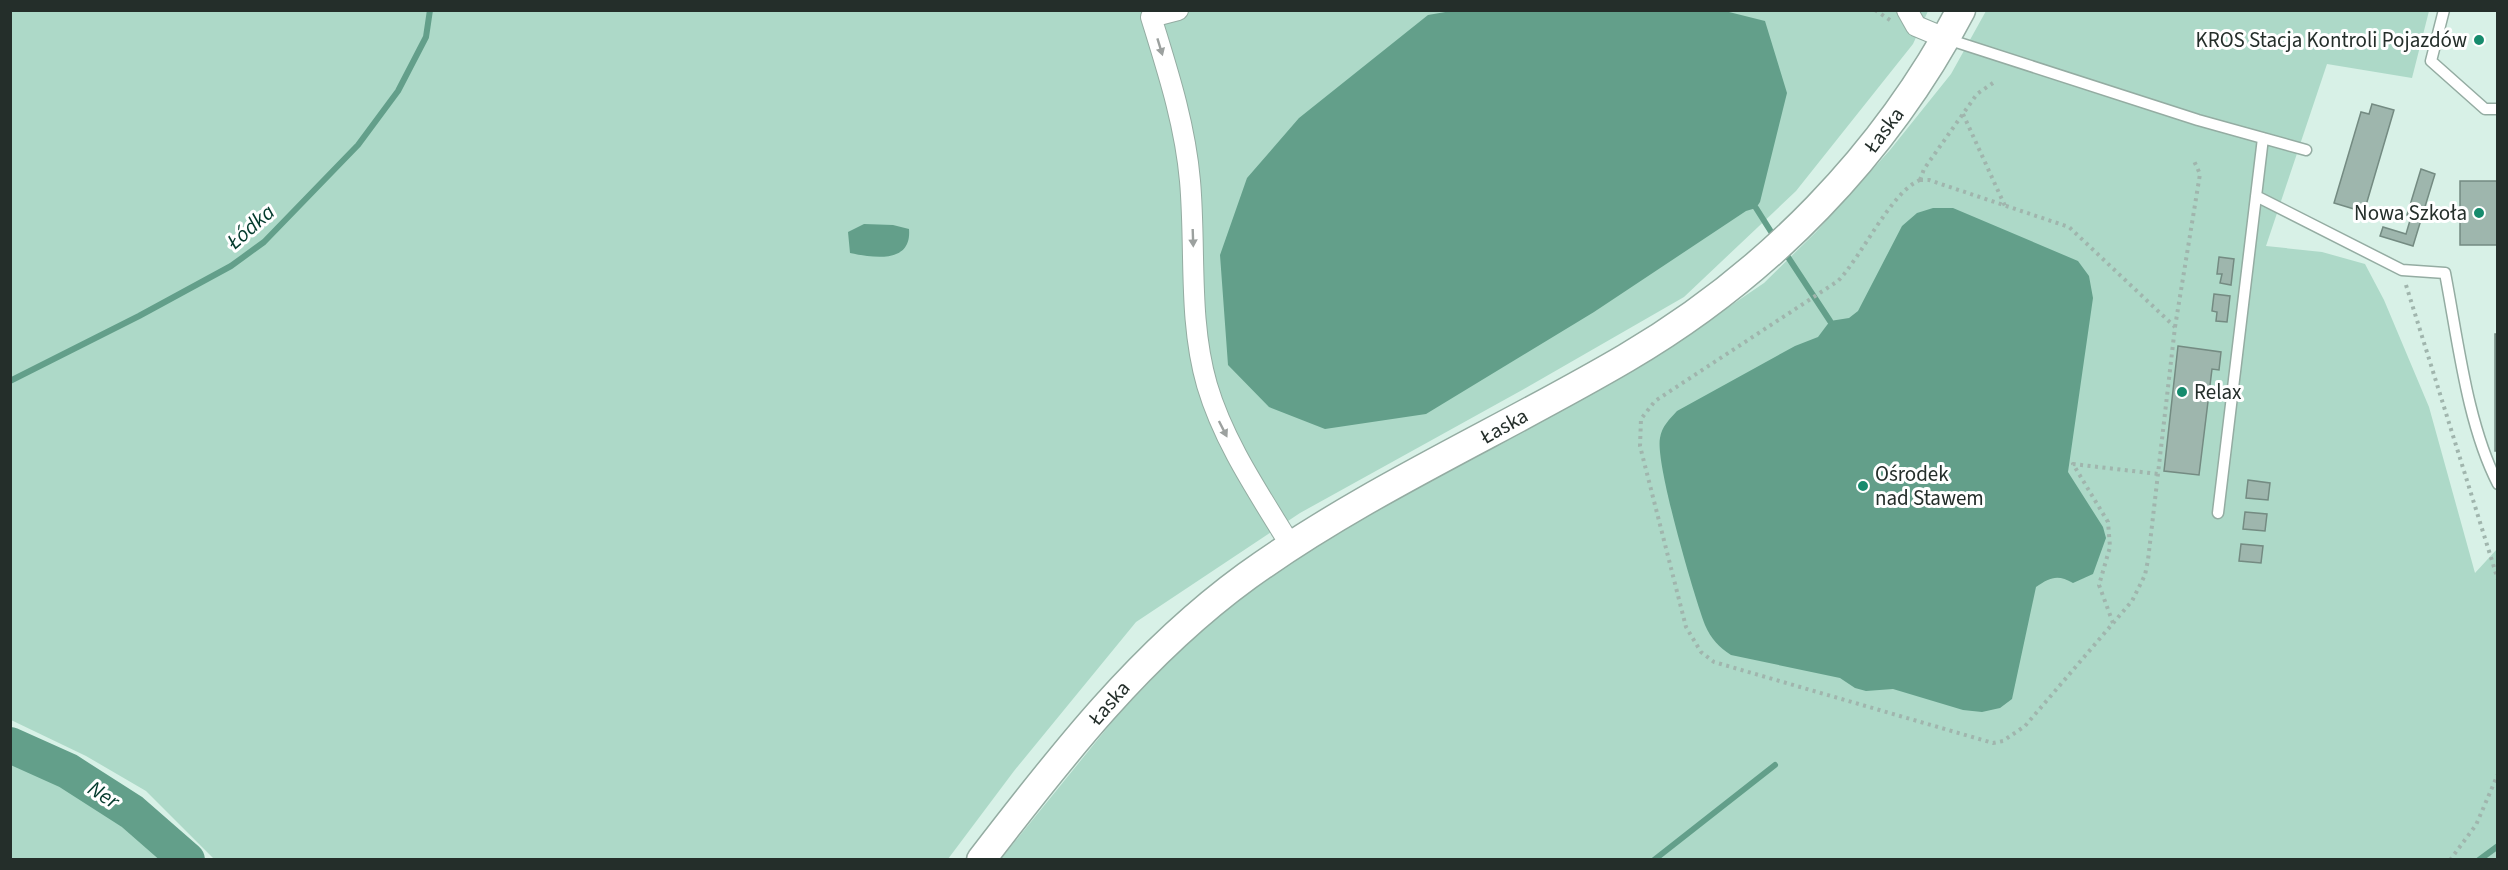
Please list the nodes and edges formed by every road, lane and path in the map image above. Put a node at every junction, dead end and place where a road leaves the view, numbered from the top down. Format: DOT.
graph roads {
  1 [pos="1178,10"];
  2 [pos="1907,10"];
  3 [pos="1961,10"];
  4 [pos="2444,10"];
  5 [pos="1149,14"];
  6 [pos="1940,36"];
  7 [pos="1992,83"];
  8 [pos="2498,109"];
  9 [pos="1963,114"];
  10 [pos="2263,138"];
  11 [pos="2306,150"];
  12 [pos="2194,162"];
  13 [pos="1920,180"];
  14 [pos="2256,196"];
  15 [pos="2005,206"];
  16 [pos="2402,270"];
  17 [pos="2175,327"];
  18 [pos="2158,474"];
  19 [pos="2498,484"];
  20 [pos="2218,513"];
  21 [pos="1291,546"];
  22 [pos="2498,580"];
  23 [pos="2114,623"];
  24 [pos="2498,774"];
  25 [pos="981,860"];
  26 [pos="2450,860"];
  1 -- 5 [label="street"];
  2 -- 6 [label="street"];
  3 -- 6 [label="main road, Łaska"];
  4 -- 8 [label="lane"];
  5 -- 21 [label="street, one-way"];
  6 -- 10 [label="lane"];
  6 -- 21 [label="main road, Łaska"];
  7 -- 9 [label="path"];
  9 -- 13 [label="path"];
  9 -- 15 [label="path"];
  10 -- 11 [label="lane"];
  10 -- 14 [label="lane"];
  12 -- 17 [label="path"];
  13 -- 15 [label="path"];
  13 -- 23 [label="path"];
  14 -- 16 [label="lane"];
  14 -- 20 [label="lane"];
  15 -- 17 [label="path"];
  16 -- 19 [label="lane"];
  16 -- 22 [label="path"];
  17 -- 18 [label="path"];
  18 -- 23 [label="path"];
  18 -- 23 [label="path"];
  21 -- 25 [label="main road, Łaska"];
  24 -- 26 [label="path"];
}
